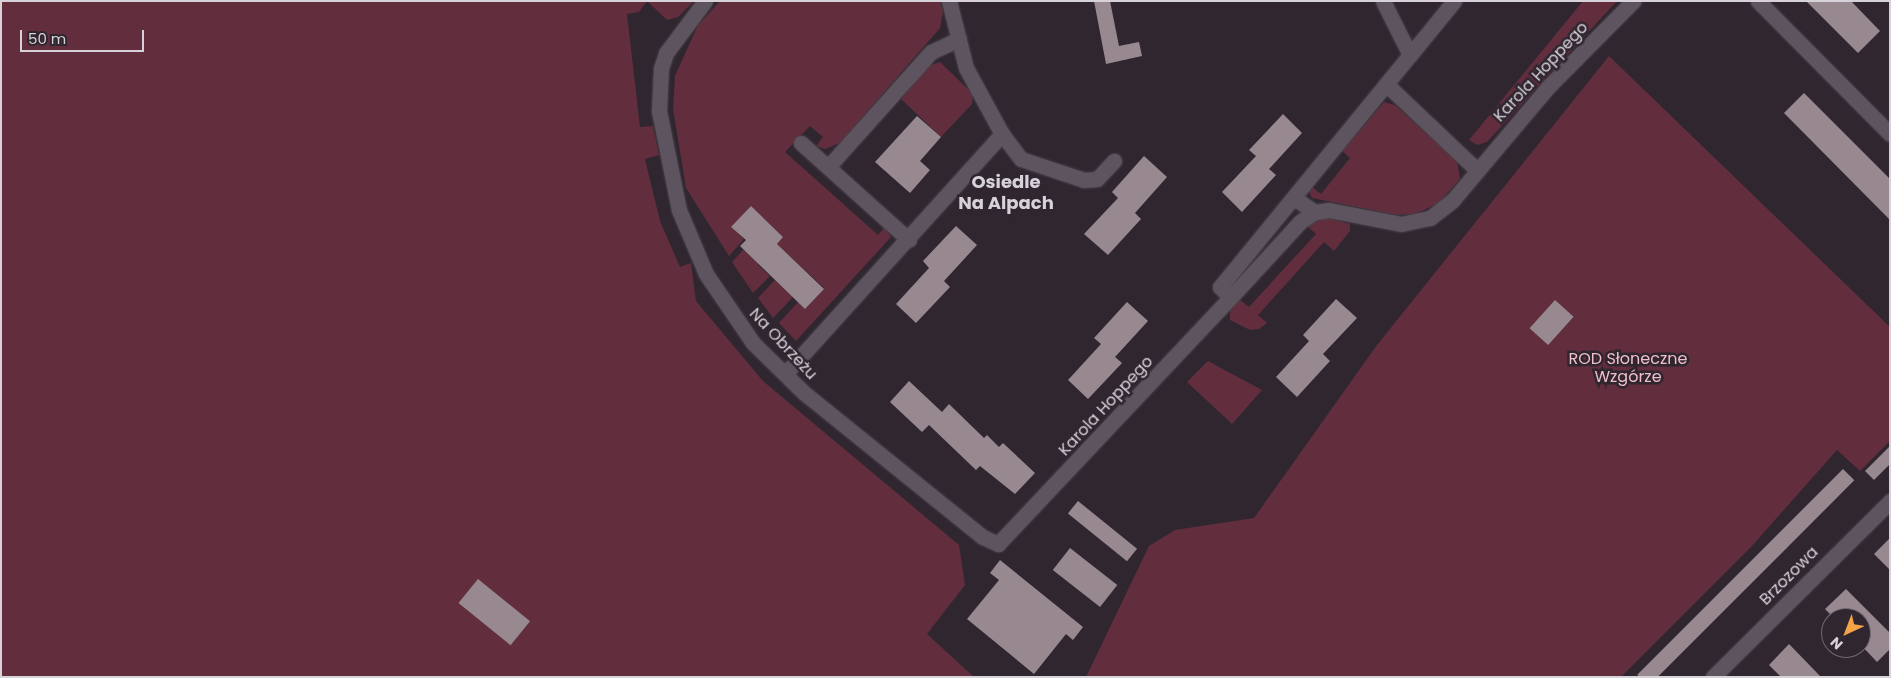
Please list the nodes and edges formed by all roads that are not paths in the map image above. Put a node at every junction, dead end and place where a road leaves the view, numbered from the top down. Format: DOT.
graph roads {
  1 [pos="705,1"];
  2 [pos="949,1"];
  3 [pos="1384,1"];
  4 [pos="1454,1"];
  5 [pos="1633,1"];
  6 [pos="1758,1"];
  7 [pos="959,38"];
  8 [pos="1410,55"];
  9 [pos="1386,84"];
  10 [pos="1002,134"];
  11 [pos="1890,134"];
  12 [pos="801,143"];
  13 [pos="1114,161"];
  14 [pos="828,167"];
  15 [pos="1478,170"];
  16 [pos="1294,198"];
  17 [pos="1315,212"];
  18 [pos="909,240"];
  19 [pos="1230,297"];
  20 [pos="785,374"];
  21 [pos="1890,501"];
  22 [pos="1008,538"];
  23 [pos="1713,677"];
  1 -- 20 [label="street, Na Obrzeżu"];
  2 -- 7 [label="street"];
  3 -- 8 [label="street"];
  4 -- 8 [label="street"];
  5 -- 15 [label="street, Karola Hoppego"];
  6 -- 11 [label="street"];
  7 -- 10 [label="street"];
  7 -- 14 [label="street"];
  8 -- 9 [label="street"];
  9 -- 15 [label="street"];
  9 -- 16 [label="street"];
  10 -- 13 [label="street"];
  10 -- 18 [label="street"];
  12 -- 14 [label="street"];
  14 -- 18 [label="street"];
  15 -- 17 [label="street, Karola Hoppego"];
  16 -- 17 [label="street"];
  16 -- 19 [label="street"];
  17 -- 19 [label="street, Karola Hoppego"];
  18 -- 20 [label="street"];
  19 -- 22 [label="street, Karola Hoppego"];
  20 -- 22 [label="street, Na Obrzeżu"];
  21 -- 23 [label="street, Brzozowa"];
}
